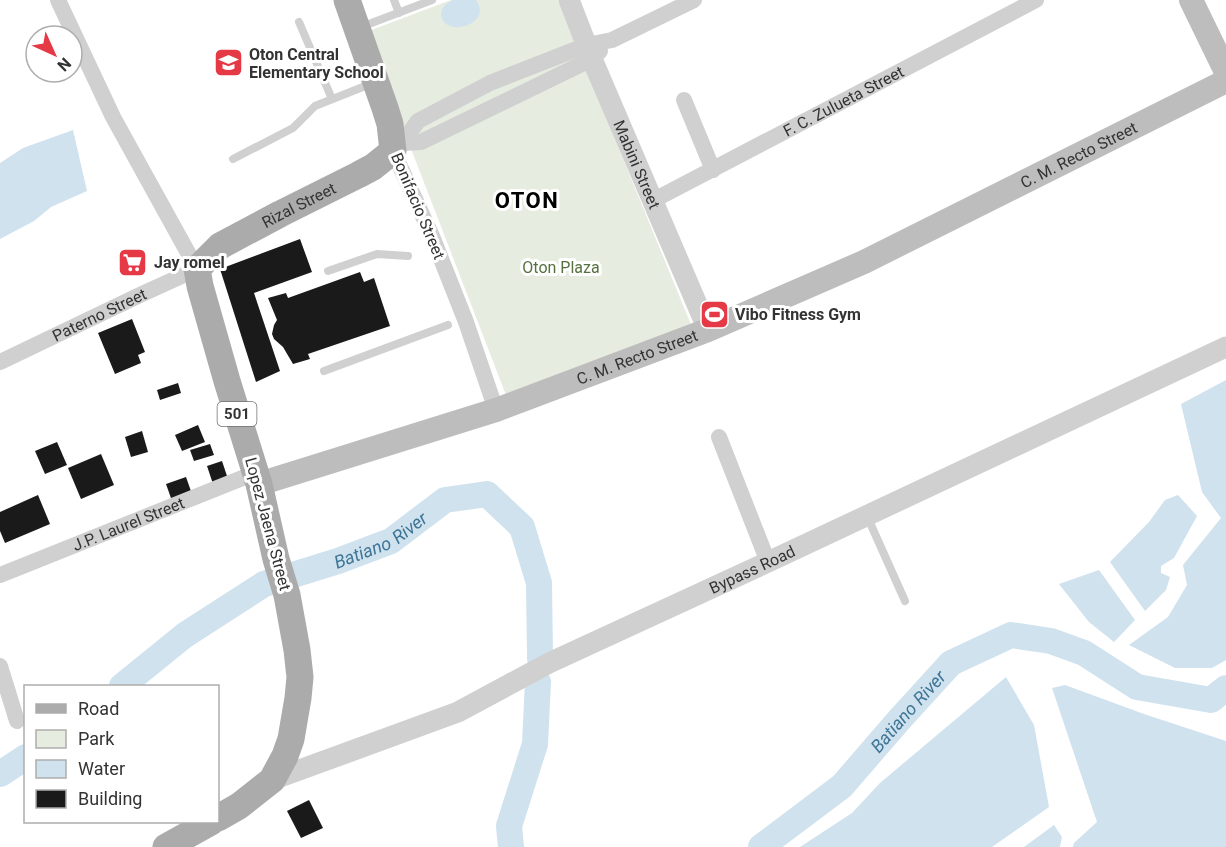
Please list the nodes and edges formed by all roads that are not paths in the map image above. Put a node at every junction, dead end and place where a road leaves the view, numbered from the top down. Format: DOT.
graph roads {
  1 [pos="58,0"];
  2 [pos="347,0"];
  3 [pos="394,0"];
  4 [pos="432,0"];
  5 [pos="569,0"];
  6 [pos="694,0"];
  7 [pos="1036,0"];
  8 [pos="1191,0"];
  9 [pos="399,13"];
  10 [pos="298,22"];
  11 [pos="357,29"];
  12 [pos="590,52"];
  13 [pos="1226,72"];
  14 [pos="1226,81"];
  15 [pos="376,82"];
  16 [pos="332,99"];
  17 [pos="684,100"];
  18 [pos="398,147"];
  19 [pos="233,159"];
  20 [pos="713,170"];
  21 [pos="652,201"];
  22 [pos="408,256"];
  23 [pos="197,269"];
  24 [pos="328,271"];
  25 [pos="448,325"];
  26 [pos="708,330"];
  27 [pos="1226,347"];
  28 [pos="0,362"];
  29 [pos="324,371"];
  30 [pos="496,410"];
  31 [pos="719,437"];
  32 [pos="257,479"];
  33 [pos="867,516"];
  34 [pos="768,562"];
  35 [pos="0,575"];
  36 [pos="905,601"];
  37 [pos="0,666"];
  38 [pos="17,721"];
  39 [pos="272,780"];
  40 [pos="219,817"];
  41 [pos="209,823"];
  42 [pos="166,847"];
  1 -- 23 [label="street"];
  2 -- 11 [label="main road, Bonifacio Street"];
  3 -- 9 [label="lane"];
  4 -- 9 [label="lane"];
  5 -- 12 [label="street, Mabini Street"];
  6 -- 12 [label="street, Rizal Street"];
  7 -- 20 [label="street, F. C. Zulueta Street"];
  8 -- 13 [label="main road"];
  9 -- 11 [label="lane"];
  10 -- 16 [label="lane"];
  11 -- 15 [label="main road, Bonifacio Street"];
  12 -- 18 [label="street, Rizal Street"];
  12 -- 21 [label="street, Mabini Street"];
  14 -- 26 [label="main road, C. M. Recto Street"];
  15 -- 16 [label="lane"];
  15 -- 18 [label="main road, Bonifacio Street"];
  16 -- 19 [label="lane"];
  17 -- 20 [label="street"];
  18 -- 23 [label="main road, Rizal Street"];
  18 -- 30 [label="street, Bonifacio Street"];
  20 -- 21 [label="street, F. C. Zulueta Street"];
  21 -- 26 [label="street, Mabini Street"];
  22 -- 24 [label="lane"];
  23 -- 28 [label="street, Paterno Street"];
  23 -- 32 [label="main road, Lopez Jaena Street / 501"];
  25 -- 29 [label="lane"];
  26 -- 30 [label="main road, C. M. Recto Street"];
  27 -- 33 [label="street, Bypass Road"];
  30 -- 32 [label="main road, C. M. Recto Street"];
  31 -- 34 [label="street"];
  32 -- 35 [label="street, J.P. Laurel Street"];
  32 -- 39 [label="main road, Lopez Jaena Street / 501"];
  33 -- 34 [label="street, Bypass Road"];
  33 -- 36 [label="lane"];
  34 -- 39 [label="street, Bypass Road"];
  37 -- 38 [label="street"];
  39 -- 40 [label="main road, 501"];
  41 -- 42 [label="main road"];
}
